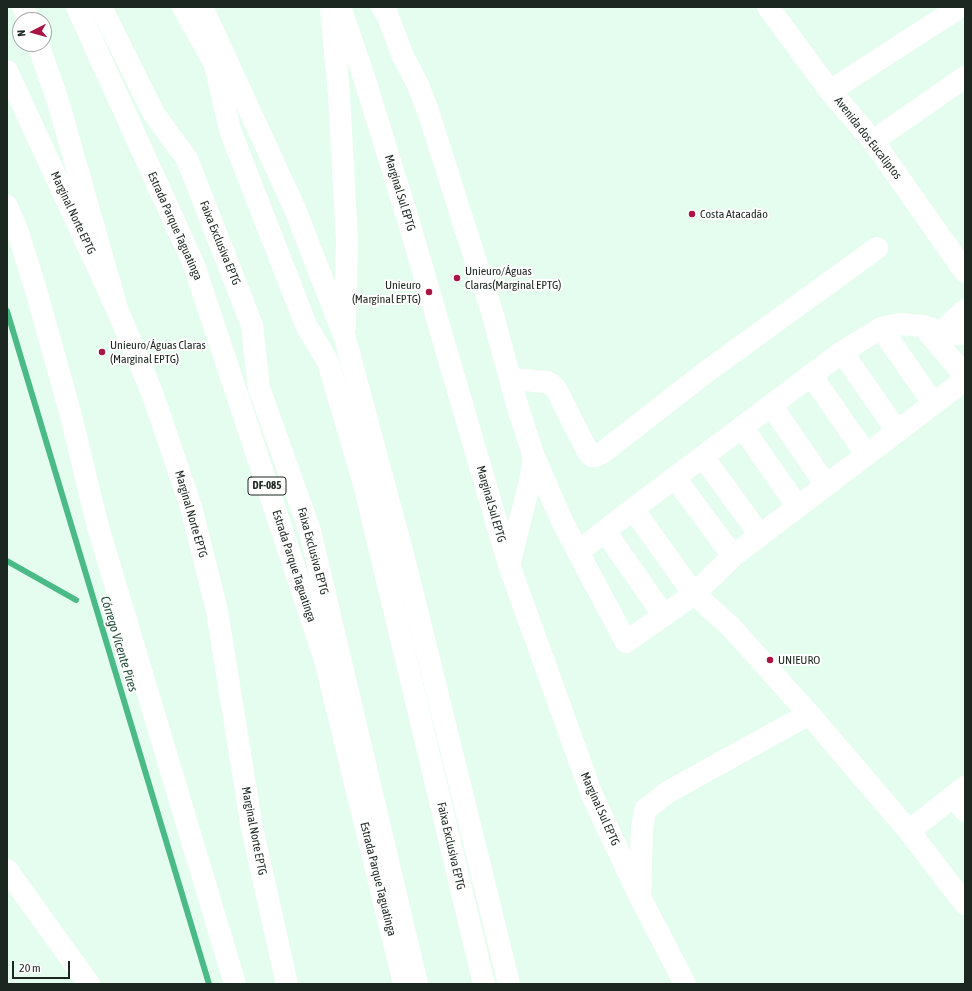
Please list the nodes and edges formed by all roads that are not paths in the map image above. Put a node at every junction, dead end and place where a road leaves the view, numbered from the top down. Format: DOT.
graph roads {
  1 [pos="76,7"];
  2 [pos="101,7"];
  3 [pos="183,7"];
  4 [pos="202,7"];
  5 [pos="331,7"];
  6 [pos="340,7"];
  7 [pos="382,7"];
  8 [pos="768,7"];
  9 [pos="960,7"];
  10 [pos="41,52"];
  11 [pos="7,71"];
  12 [pos="965,78"];
  13 [pos="830,91"];
  14 [pos="873,141"];
  15 [pos="7,206"];
  16 [pos="877,248"];
  17 [pos="965,272"];
  18 [pos="117,308"];
  19 [pos="965,310"];
  20 [pos="881,328"];
  21 [pos="932,329"];
  22 [pos="965,333"];
  23 [pos="345,338"];
  24 [pos="842,352"];
  25 [pos="811,375"];
  26 [pos="510,379"];
  27 [pos="933,403"];
  28 [pos="771,405"];
  29 [pos="742,427"];
  30 [pos="897,431"];
  31 [pos="866,454"];
  32 [pos="534,457"];
  33 [pos="703,457"];
  34 [pos="675,478"];
  35 [pos="826,485"];
  36 [pos="798,507"];
  37 [pos="633,509"];
  38 [pos="605,531"];
  39 [pos="760,535"];
  40 [pos="578,552"];
  41 [pos="733,556"];
  42 [pos="509,565"];
  43 [pos="694,594"];
  44 [pos="664,616"];
  45 [pos="809,714"];
  46 [pos="961,798"];
  47 [pos="909,831"];
  48 [pos="7,870"];
  49 [pos="640,897"];
  50 [pos="965,904"];
  51 [pos="88,984"];
  52 [pos="235,984"];
  53 [pos="287,984"];
  54 [pos="404,984"];
  55 [pos="417,984"];
  56 [pos="484,984"];
  57 [pos="509,984"];
  58 [pos="685,984"];
  1 -- 54 [label="main road, Estrada Parque Taguatinga / DF-085"];
  2 -- 55 [label="main road, Faixa Exclusiva EPTG"];
  3 -- 56 [label="main road, Faixa Exclusiva EPTG"];
  4 -- 23 [label="main road"];
  5 -- 23 [label="main road"];
  6 -- 42 [label="main road, Marginal Sul EPTG"];
  7 -- 26 [label="main road"];
  8 -- 13 [label="main road, Avenida dos Eucaliptos"];
  9 -- 13 [label="main road"];
  10 -- 18 [label="main road"];
  11 -- 18 [label="main road, Marginal Norte EPTG"];
  12 -- 14 [label="main road"];
  13 -- 14 [label="main road, Avenida dos Eucaliptos"];
  14 -- 17 [label="main road, Avenida dos Eucaliptos"];
  15 -- 52 [label="main road"];
  16 -- 26 [label="main road"];
  18 -- 53 [label="main road, Marginal Norte EPTG"];
  19 -- 21 [label="main road"];
  20 -- 21 [label="main road"];
  20 -- 24 [label="main road"];
  20 -- 27 [label="main road"];
  21 -- 22 [label="main road"];
  21 -- 27 [label="main road"];
  23 -- 57 [label="main road"];
  24 -- 25 [label="main road"];
  24 -- 30 [label="main road"];
  25 -- 28 [label="main road"];
  25 -- 31 [label="main road"];
  26 -- 32 [label="main road"];
  27 -- 30 [label="main road"];
  28 -- 29 [label="main road"];
  28 -- 35 [label="main road"];
  29 -- 33 [label="main road"];
  29 -- 36 [label="main road"];
  30 -- 31 [label="main road"];
  31 -- 35 [label="main road"];
  32 -- 40 [label="main road"];
  32 -- 42 [label="main road"];
  33 -- 34 [label="main road"];
  33 -- 39 [label="main road"];
  34 -- 37 [label="main road"];
  34 -- 41 [label="main road"];
  35 -- 36 [label="main road"];
  36 -- 39 [label="main road"];
  37 -- 38 [label="main road"];
  37 -- 43 [label="main road"];
  38 -- 40 [label="main road"];
  38 -- 44 [label="main road"];
  39 -- 41 [label="main road"];
  40 -- 44 [label="main road"];
  41 -- 43 [label="main road"];
  42 -- 49 [label="main road, Marginal Sul EPTG"];
  43 -- 44 [label="main road"];
  43 -- 45 [label="main road"];
  45 -- 47 [label="main road"];
  45 -- 49 [label="main road"];
  46 -- 47 [label="main road"];
  47 -- 50 [label="main road"];
  48 -- 51 [label="main road"];
  49 -- 58 [label="main road, Marginal Sul EPTG"];
}
